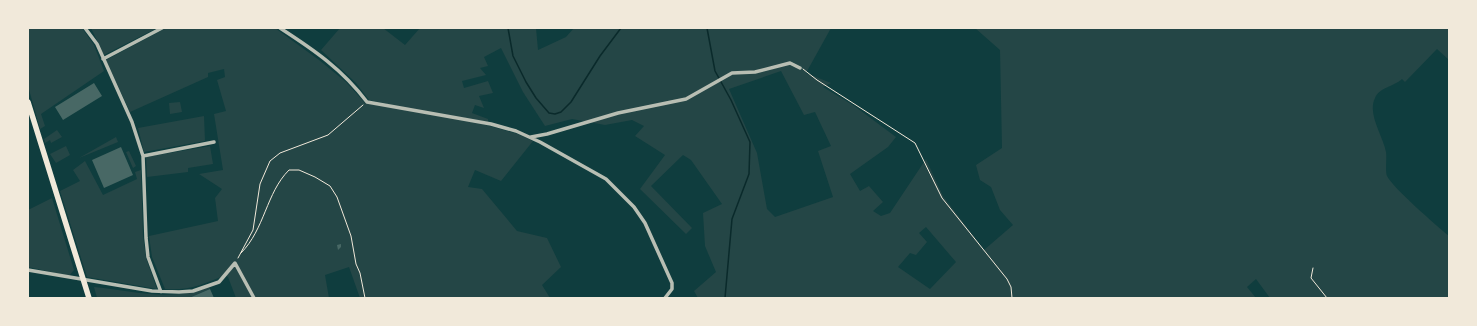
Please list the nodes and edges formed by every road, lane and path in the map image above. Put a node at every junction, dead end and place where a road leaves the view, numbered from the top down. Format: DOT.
graph roads {
  1 [pos="85,28"];
  2 [pos="162,28"];
  3 [pos="280,28"];
  4 [pos="103,59"];
  5 [pos="800,68"];
  6 [pos="28,102"];
  7 [pos="367,102"];
  8 [pos="529,137"];
  9 [pos="214,142"];
  10 [pos="143,156"];
  11 [pos="241,253"];
  12 [pos="235,263"];
  13 [pos="1313,268"];
  14 [pos="28,270"];
  15 [pos="83,280"];
  16 [pos="161,292"];
  17 [pos="89,298"];
  18 [pos="254,298"];
  19 [pos="365,298"];
  20 [pos="665,298"];
  21 [pos="1012,298"];
  22 [pos="1327,298"];
  1 -- 4 [label="street"];
  2 -- 4 [label="street"];
  3 -- 7 [label="street"];
  4 -- 10 [label="street"];
  5 -- 8 [label="street"];
  5 -- 21 [label="path"];
  6 -- 15 [label="main road"];
  7 -- 8 [label="street"];
  7 -- 11 [label="path"];
  8 -- 20 [label="street"];
  9 -- 10 [label="street"];
  10 -- 16 [label="street"];
  11 -- 12 [label="path"];
  11 -- 19 [label="path"];
  12 -- 16 [label="street"];
  12 -- 18 [label="street"];
  13 -- 22 [label="path"];
  14 -- 15 [label="street"];
  15 -- 16 [label="street"];
  15 -- 17 [label="main road"];
}
